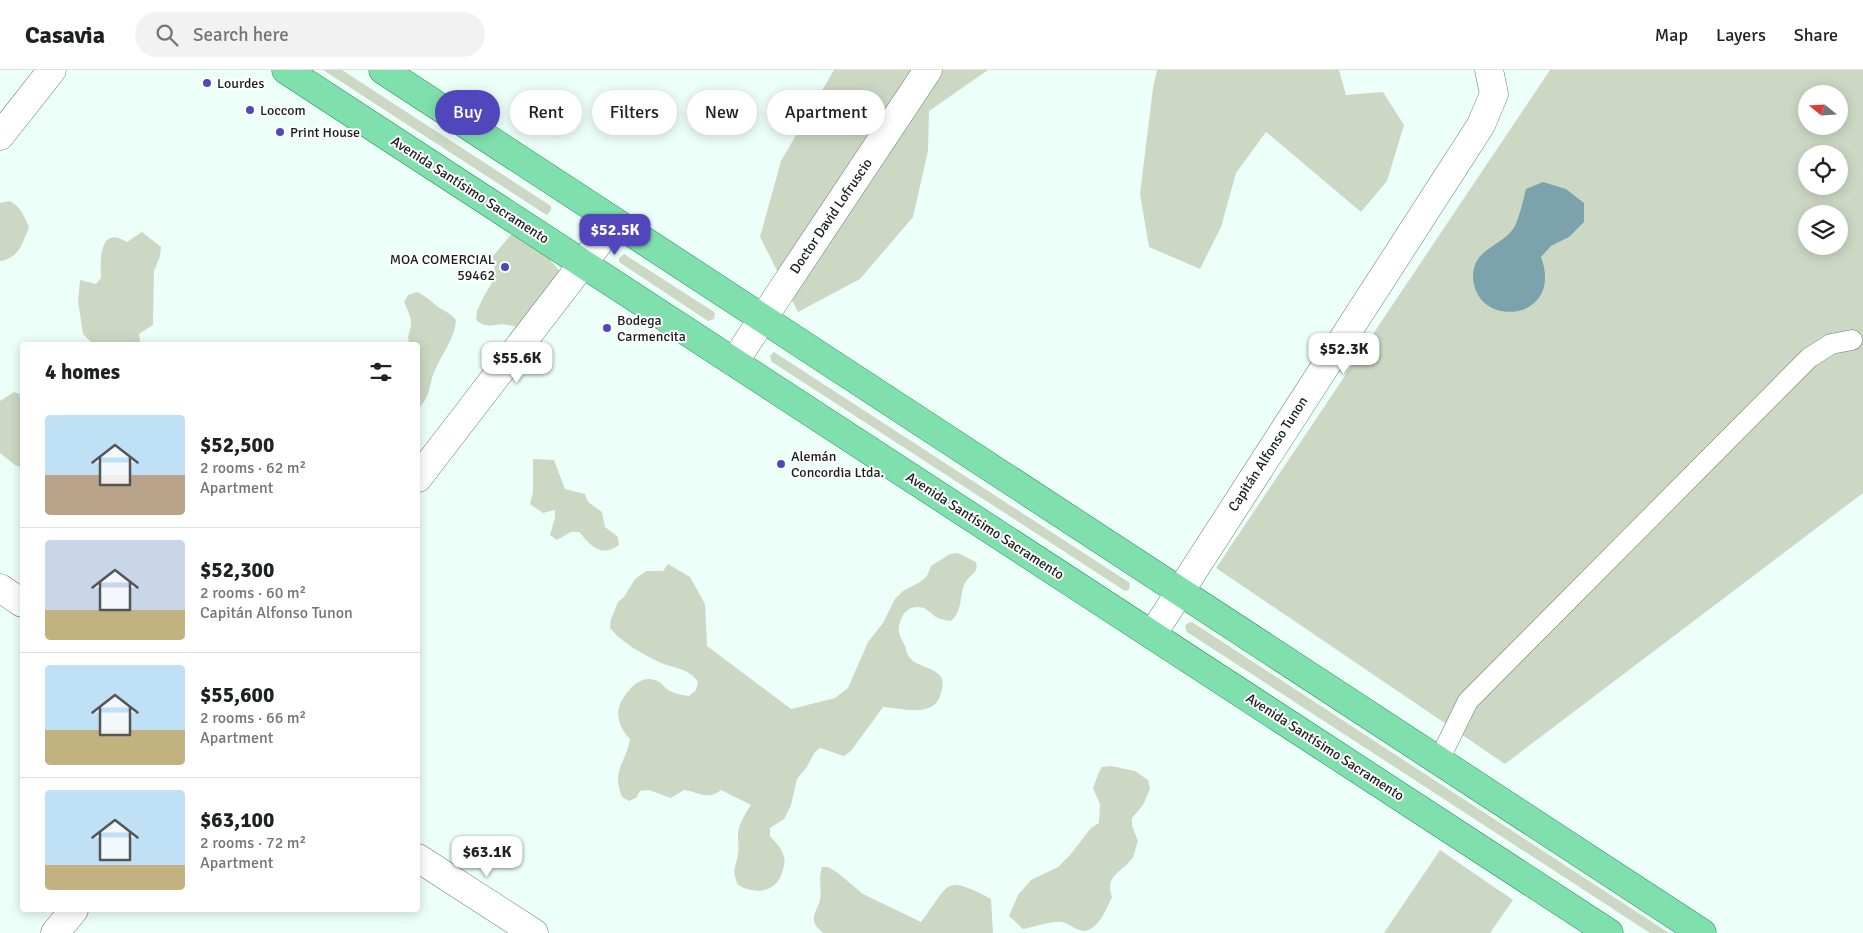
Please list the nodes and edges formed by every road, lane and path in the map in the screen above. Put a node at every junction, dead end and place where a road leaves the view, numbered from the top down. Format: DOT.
graph roads {
  1 [pos="52,70"];
  2 [pos="286,70"];
  3 [pos="383,70"];
  4 [pos="928,70"];
  5 [pos="1492,82"];
  6 [pos="0,136"];
  7 [pos="614,223"];
  8 [pos="583,264"];
  9 [pos="762,319"];
  10 [pos="1852,340"];
  11 [pos="734,362"];
  12 [pos="420,475"];
  13 [pos="0,588"];
  14 [pos="1180,590"];
  15 [pos="20,602"];
  16 [pos="1152,635"];
  17 [pos="1439,760"];
  18 [pos="420,859"];
  19 [pos="72,912"];
  20 [pos="55,933"];
  21 [pos="534,933"];
  22 [pos="1610,933"];
  23 [pos="1702,933"];
  1 -- 6 [label="street"];
  2 -- 8 [label="main road, Avenida Santísimo Sacramento"];
  3 -- 7 [label="main road"];
  4 -- 9 [label="street, Doctor David Lofruscio"];
  5 -- 14 [label="street, Capitán Alfonso Tunon"];
  7 -- 8 [label="street"];
  7 -- 9 [label="main road"];
  8 -- 11 [label="main road, Avenida Santísimo Sacramento"];
  8 -- 12 [label="street"];
  9 -- 11 [label="street, Doctor David Lofruscio"];
  9 -- 14 [label="main road"];
  10 -- 17 [label="lane"];
  11 -- 16 [label="main road, Avenida Santísimo Sacramento"];
  13 -- 15 [label="street"];
  14 -- 16 [label="street, Capitán Alfonso Tunon"];
  14 -- 17 [label="main road"];
  16 -- 22 [label="main road, Avenida Santísimo Sacramento"];
  17 -- 23 [label="main road"];
  18 -- 21 [label="street"];
  19 -- 20 [label="street"];
}
